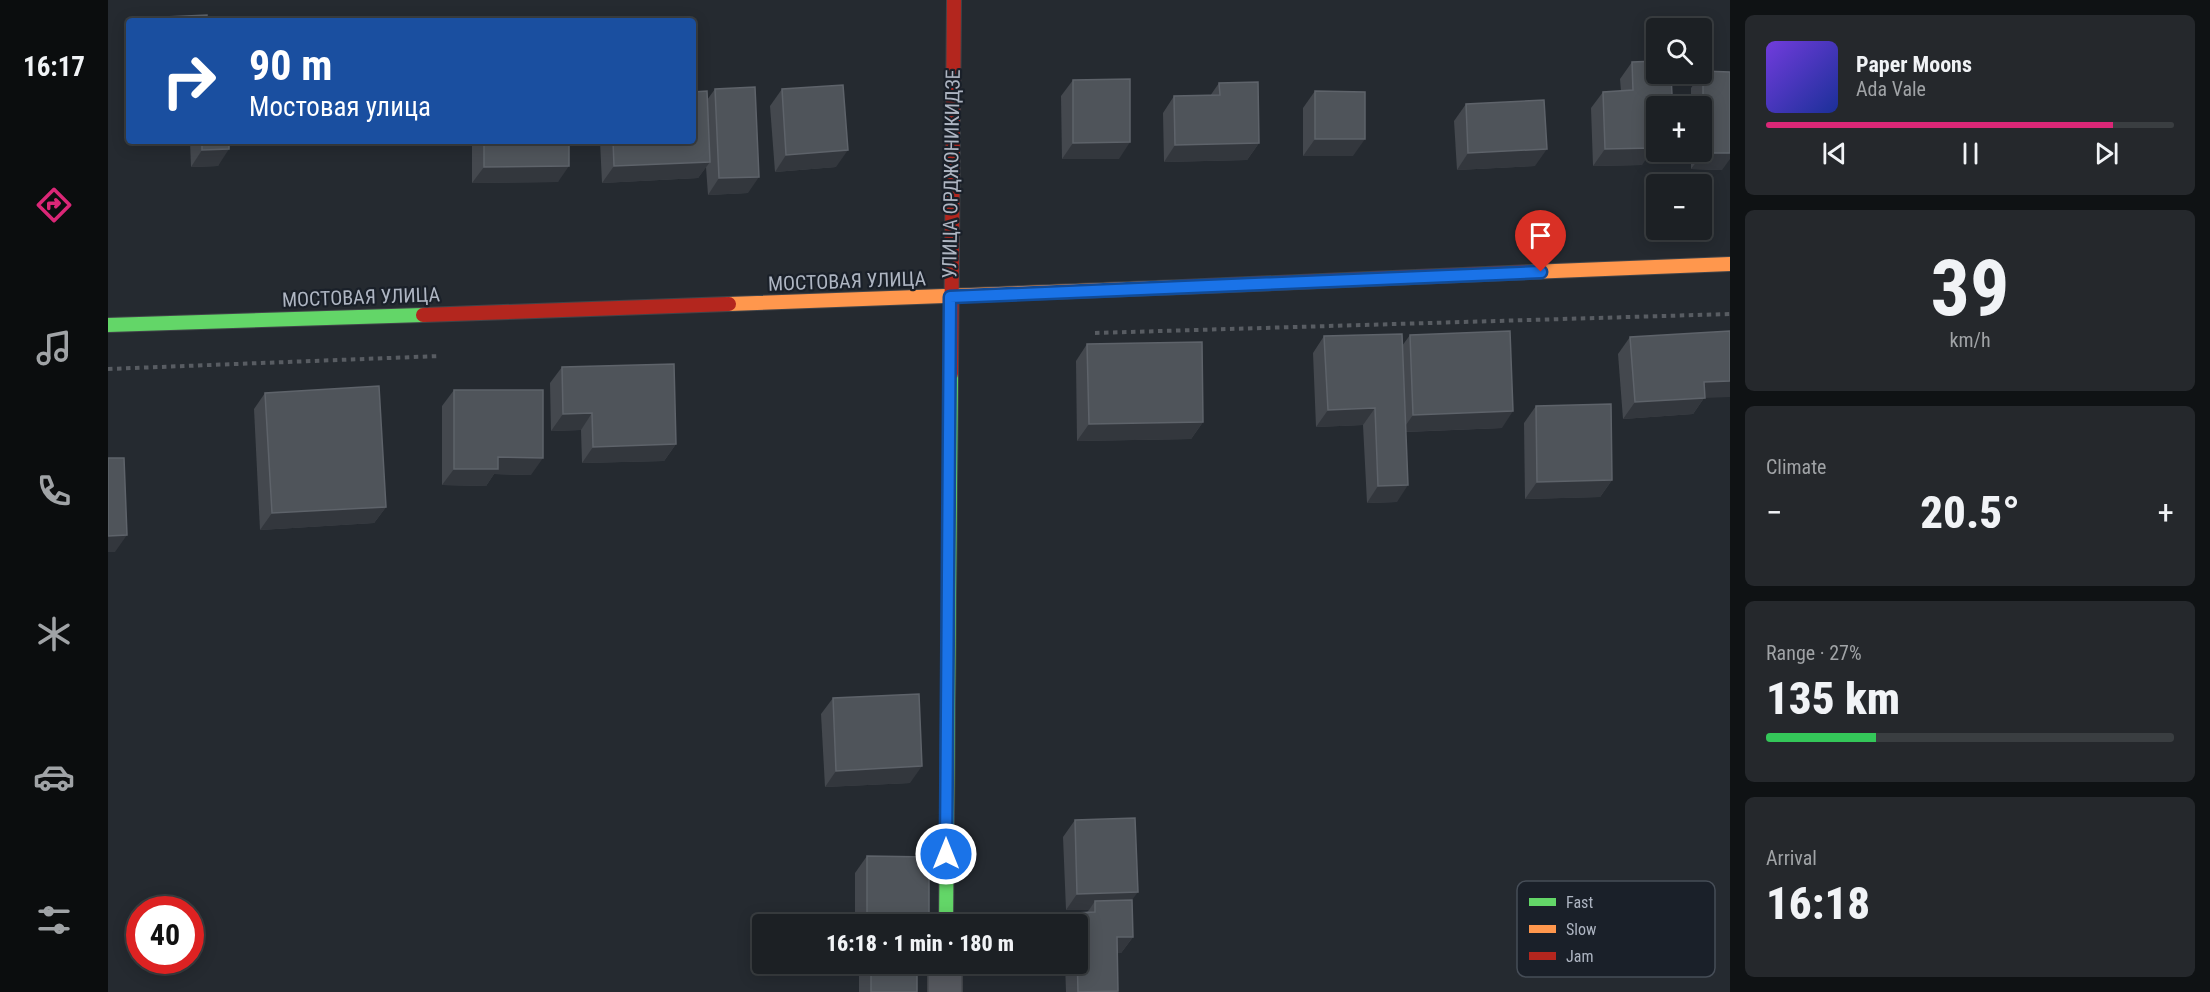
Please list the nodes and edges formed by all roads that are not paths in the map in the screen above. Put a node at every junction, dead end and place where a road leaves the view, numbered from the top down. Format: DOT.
graph roads {
  1 [pos="954,0"];
  2 [pos="1730,264"];
  3 [pos="950,297"];
  4 [pos="108,325"];
  5 [pos="946,914"];
  6 [pos="945,974"];
  7 [pos="945,992"];
  1 -- 3 [label="street, УЛИЦА ОРДЖОНИКИДЗЕ"];
  2 -- 3 [label="street, МОСТОВАЯ УЛИЦА"];
  3 -- 4 [label="street, МОСТОВАЯ УЛИЦА"];
  3 -- 5 [label="street, УЛИЦА ОРДЖОНИКИДЗЕ"];
  6 -- 7 [label="street"];
}
